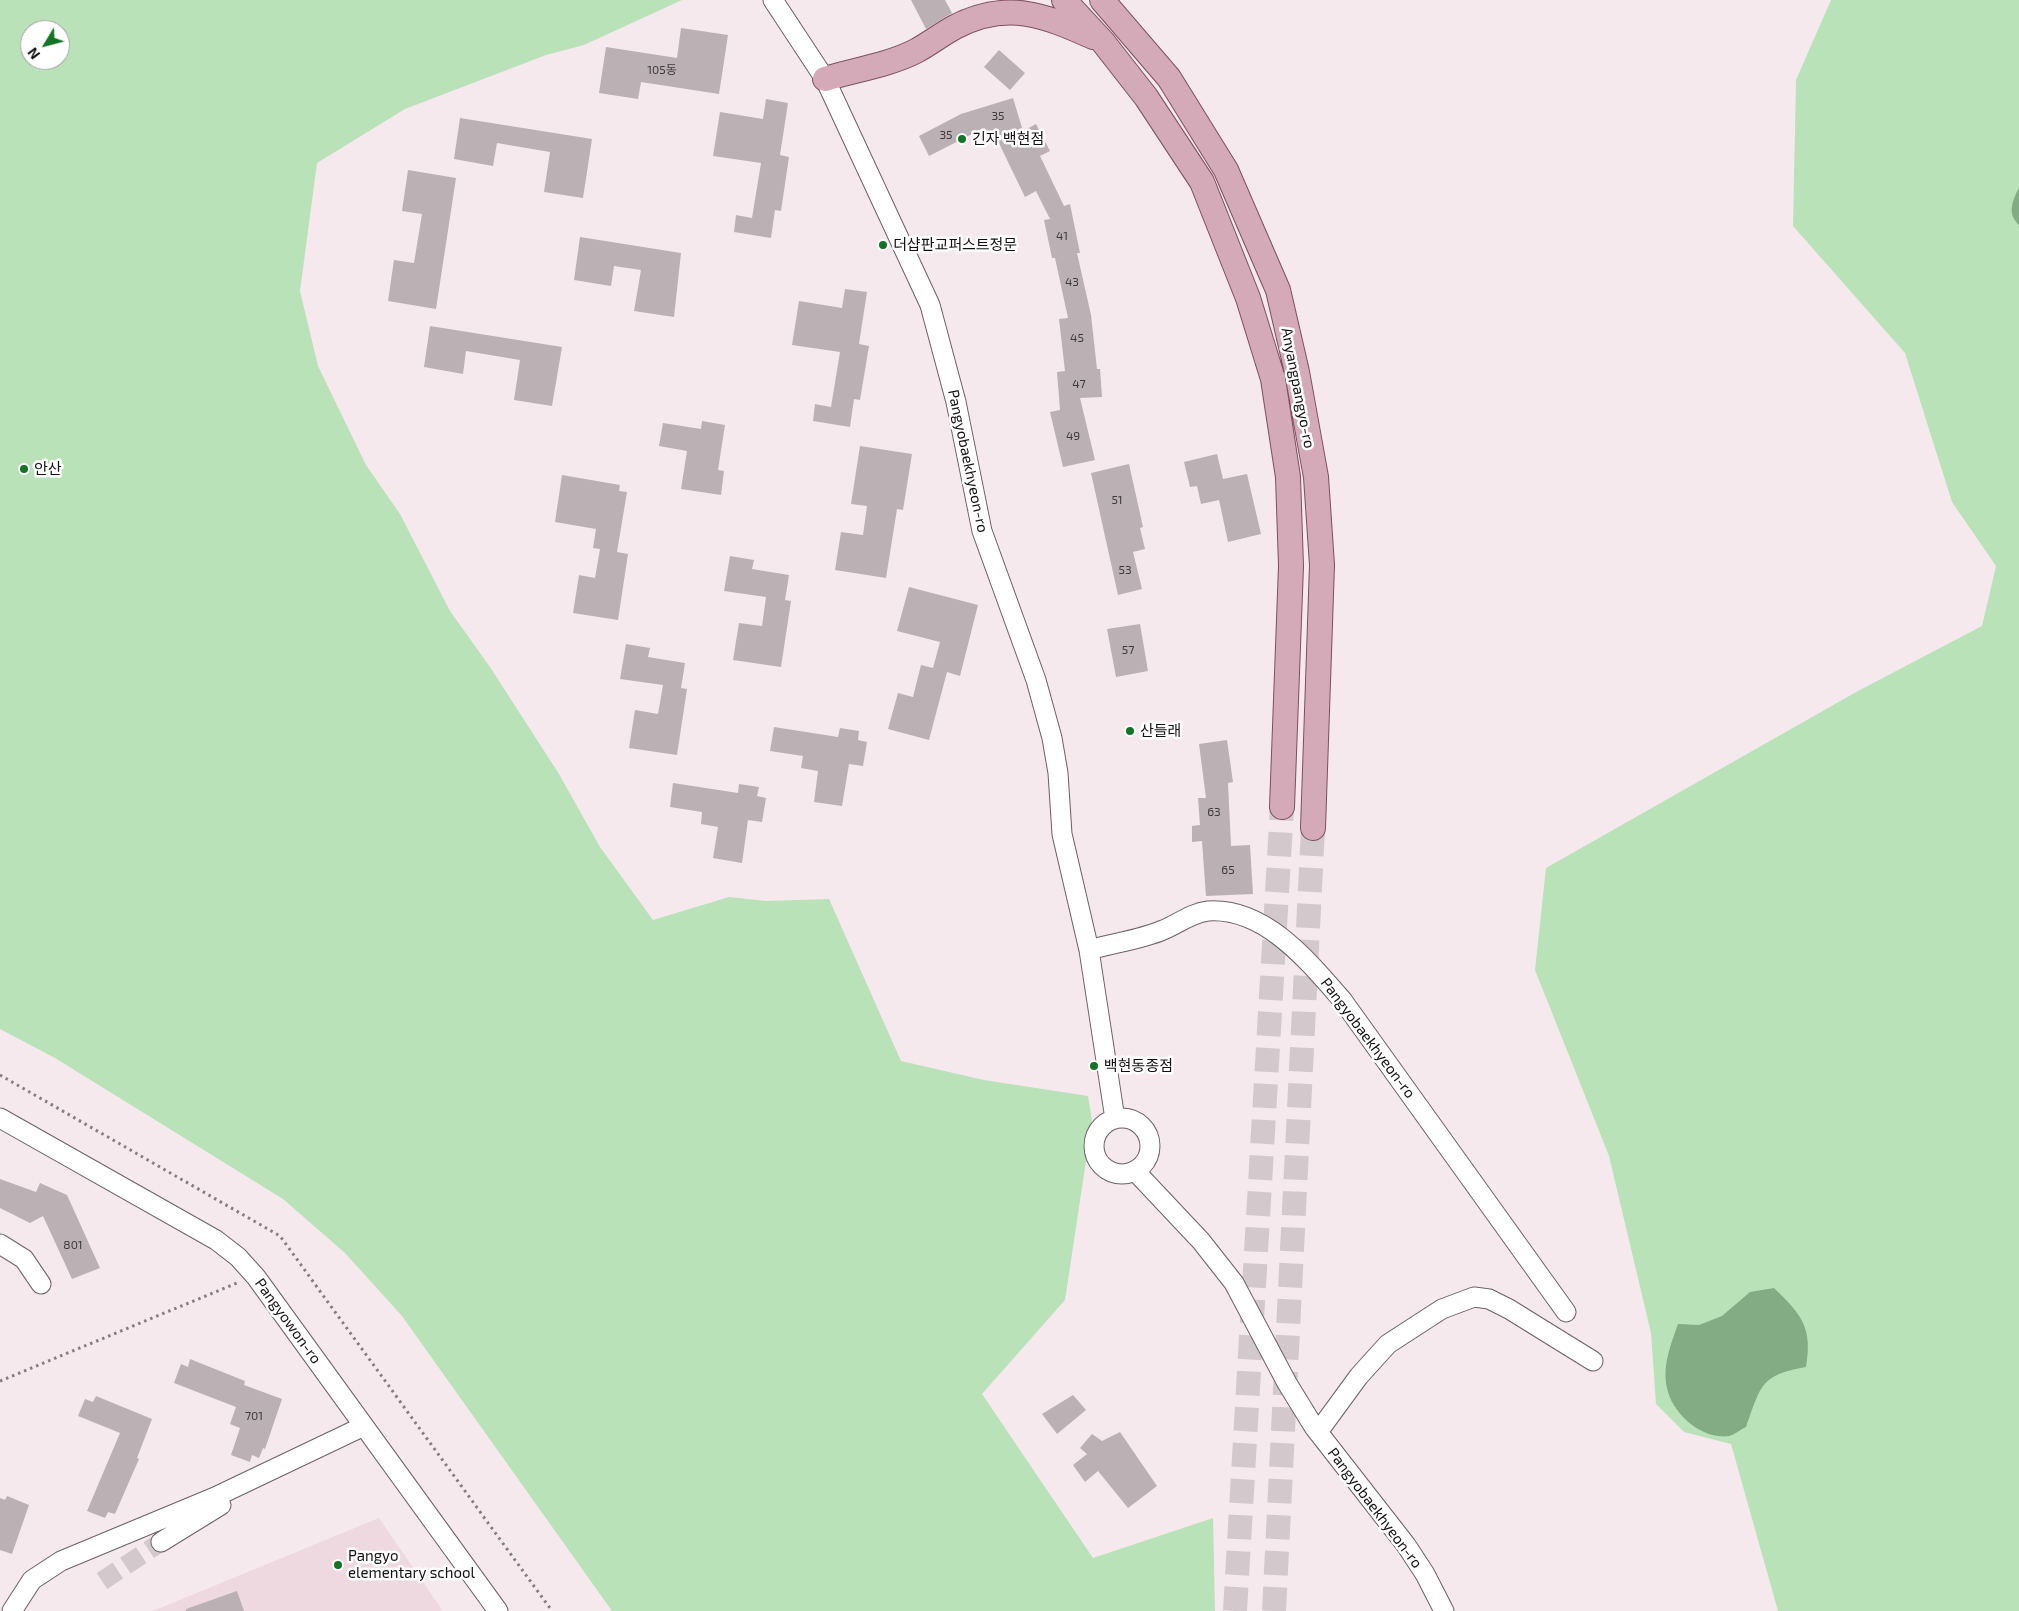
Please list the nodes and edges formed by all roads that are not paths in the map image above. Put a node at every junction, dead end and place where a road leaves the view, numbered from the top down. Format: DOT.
graph roads {
  1 [pos="773,0"];
  2 [pos="1064,0"];
  3 [pos="1102,0"];
  4 [pos="1103,42"];
  5 [pos="825,79"];
  6 [pos="1282,808"];
  7 [pos="1312,828"];
  8 [pos="1089,950"];
  9 [pos="1115,1119"];
  10 [pos="3,1127"];
  11 [pos="1136,1172"];
  12 [pos="0,1244"];
  13 [pos="41,1284"];
  14 [pos="1566,1312"];
  15 [pos="1593,1361"];
  16 [pos="364,1426"];
  17 [pos="1318,1432"];
  18 [pos="283,1465"];
  19 [pos="162,1542"];
  20 [pos="12,1611"];
  21 [pos="498,1611"];
  22 [pos="1444,1611"];
  1 -- 5 [label="street, Pangyobaekhyeon-ro"];
  2 -- 4 [label="main road, Anyangpangyo-ro"];
  3 -- 7 [label="main road, Anyangpangyo-ro"];
  4 -- 5 [label="main road"];
  4 -- 6 [label="main road, Anyangpangyo-ro"];
  5 -- 8 [label="street, Pangyobaekhyeon-ro"];
  8 -- 9 [label="street, Pangyobaekhyeon-ro"];
  8 -- 14 [label="street, Pangyobaekhyeon-ro"];
  9 -- 11 [label="street"];
  9 -- 11 [label="street"];
  10 -- 16 [label="street, Pangyowon-ro"];
  11 -- 17 [label="street, Pangyobaekhyeon-ro"];
  12 -- 13 [label="street"];
  15 -- 17 [label="street, Pangyobaekhyeon-ro"];
  16 -- 18 [label="street"];
  16 -- 21 [label="street, Pangyowon-ro"];
  17 -- 22 [label="street, Pangyobaekhyeon-ro"];
  18 -- 19 [label="street"];
  18 -- 20 [label="street"];
}
